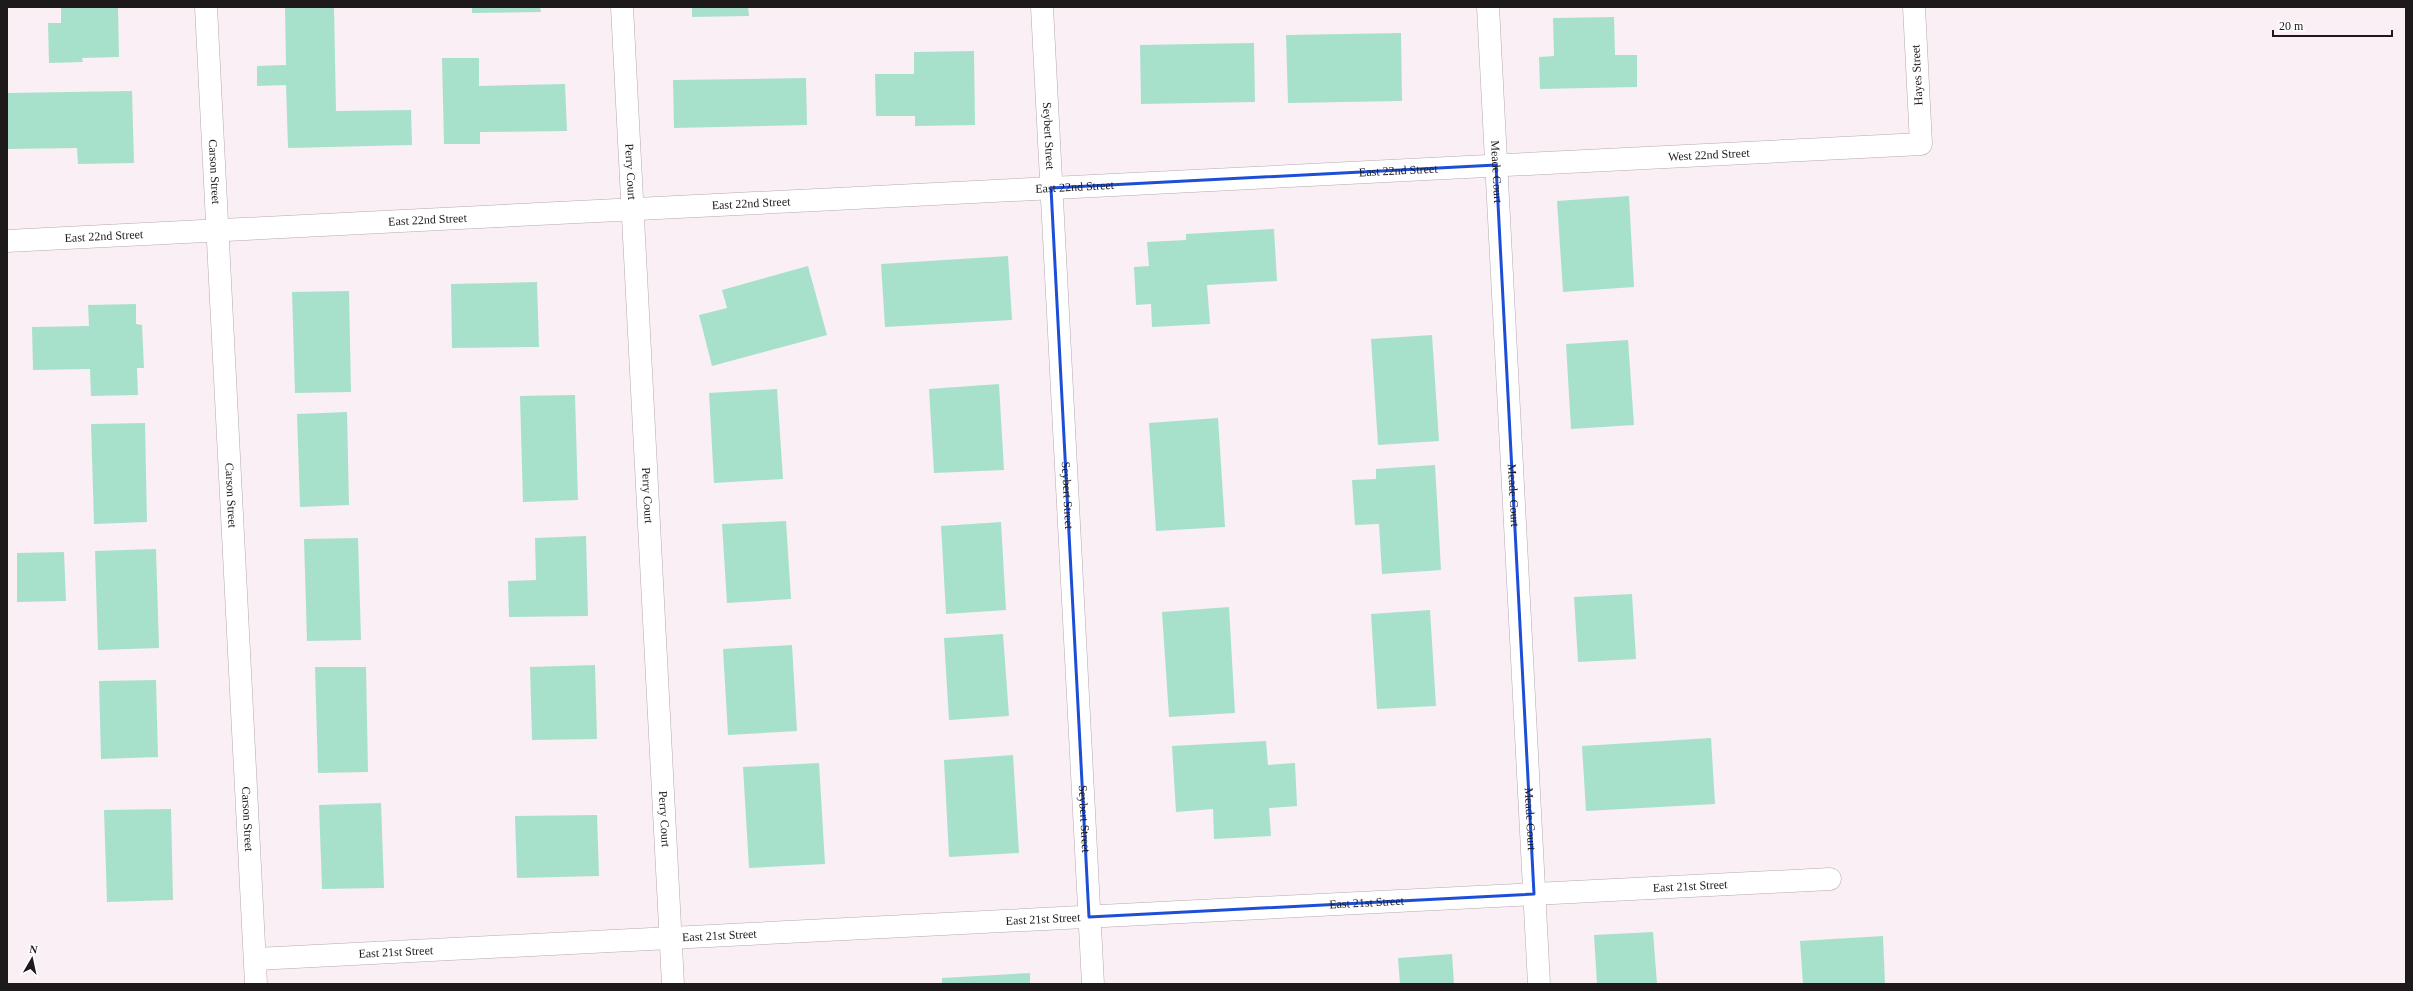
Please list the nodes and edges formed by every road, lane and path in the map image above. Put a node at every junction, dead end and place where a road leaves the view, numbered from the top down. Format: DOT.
graph roads {
  1 [pos="206,7"];
  2 [pos="622,7"];
  3 [pos="1042,7"];
  4 [pos="1488,7"];
  5 [pos="1914,7"];
  6 [pos="1921,144"];
  7 [pos="1496,165"];
  8 [pos="1051,188"];
  9 [pos="633,209"];
  10 [pos="217,230"];
  11 [pos="7,240"];
  12 [pos="1830,879"];
  13 [pos="1534,894"];
  14 [pos="1090,917"];
  15 [pos="671,938"];
  16 [pos="256,959"];
  17 [pos="256,984"];
  18 [pos="673,984"];
  19 [pos="1093,984"];
  20 [pos="1539,984"];
  1 -- 10 [label="street, Carson Street"];
  2 -- 9 [label="street, Perry Court"];
  3 -- 8 [label="street, Seybert Street"];
  4 -- 7 [label="street, Meade Court"];
  5 -- 6 [label="street, Hayes Street"];
  6 -- 7 [label="street, West 22nd Street"];
  7 -- 8 [label="street, East 22nd Street"];
  7 -- 13 [label="street, Meade Court"];
  8 -- 9 [label="street, East 22nd Street"];
  8 -- 14 [label="street, Seybert Street"];
  9 -- 10 [label="street, East 22nd Street"];
  9 -- 15 [label="street, Perry Court"];
  10 -- 11 [label="street, East 22nd Street"];
  10 -- 16 [label="street, Carson Street"];
  12 -- 13 [label="street, East 21st Street"];
  13 -- 14 [label="street, East 21st Street"];
  13 -- 20 [label="street, Meade Court"];
  14 -- 15 [label="street, East 21st Street"];
  14 -- 19 [label="street, Seybert Street"];
  15 -- 16 [label="street, East 21st Street"];
  15 -- 18 [label="street, Perry Court"];
  16 -- 17 [label="street, Carson Street"];
}
